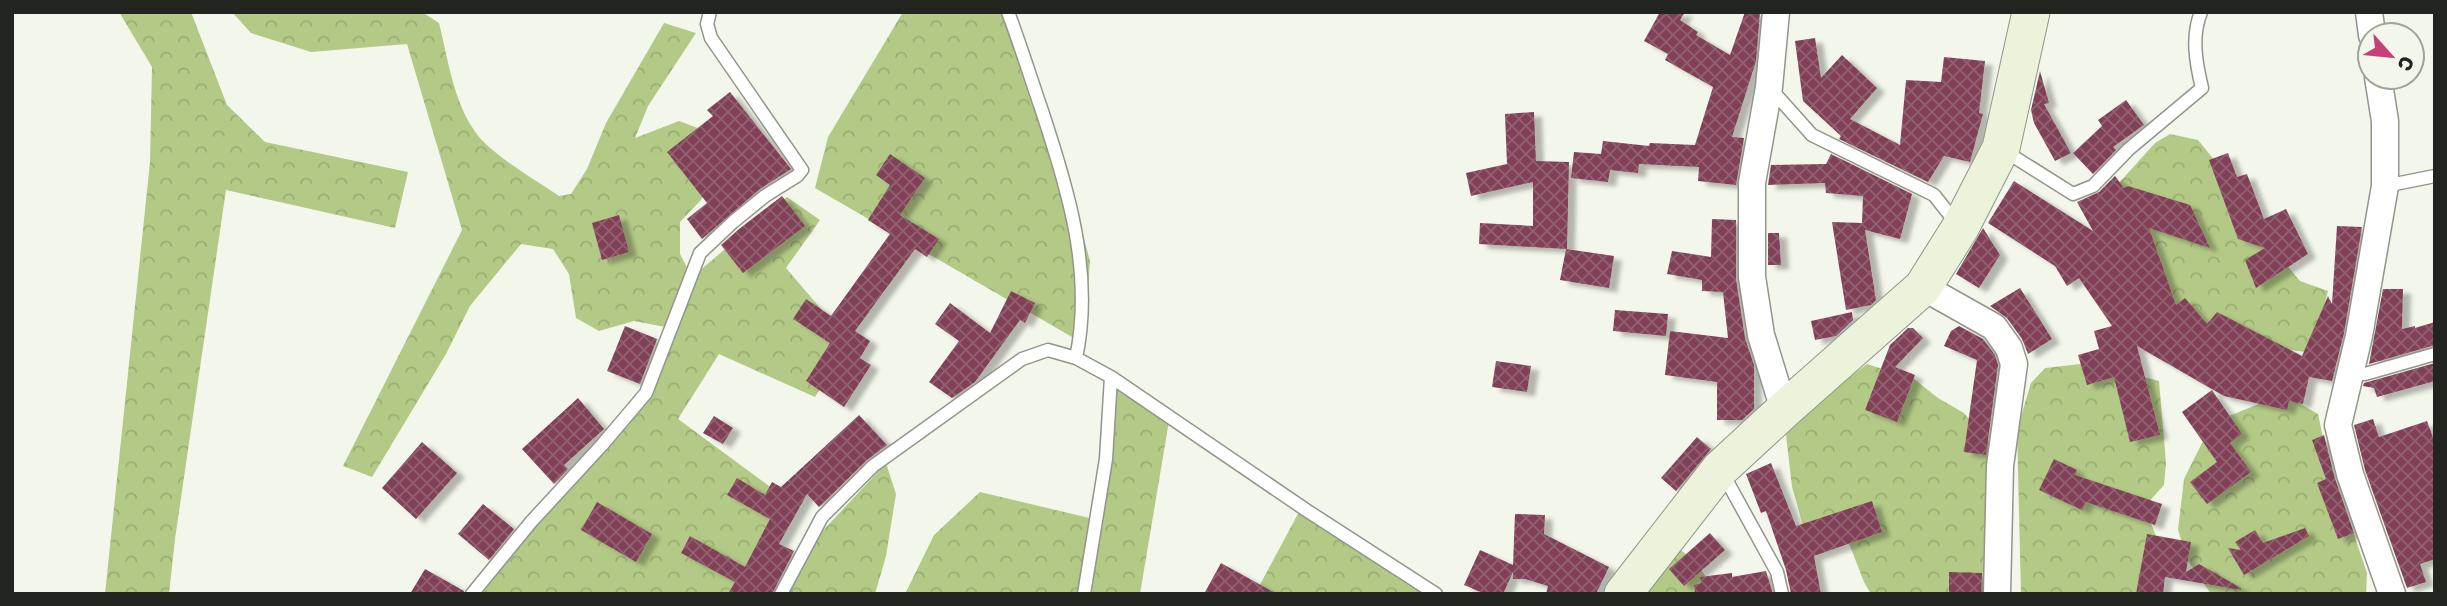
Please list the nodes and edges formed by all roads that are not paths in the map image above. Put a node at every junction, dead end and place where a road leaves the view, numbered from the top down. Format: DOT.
graph roads {
  1 [pos="710,12"];
  2 [pos="1008,12"];
  3 [pos="1776,12"];
  4 [pos="2031,12"];
  5 [pos="2201,12"];
  6 [pos="1769,87"];
  7 [pos="2380,91"];
  8 [pos="2001,148"];
  9 [pos="2435,176"];
  10 [pos="2385,186"];
  11 [pos="1960,228"];
  12 [pos="1923,287"];
  13 [pos="2435,354"];
  14 [pos="1076,358"];
  15 [pos="2351,374"];
  16 [pos="1111,377"];
  17 [pos="1784,410"];
  18 [pos="1720,469"];
  19 [pos="472,594"];
  20 [pos="781,594"];
  21 [pos="1084,594"];
  22 [pos="1436,594"];
  23 [pos="1623,594"];
  24 [pos="1782,594"];
  25 [pos="1997,594"];
  26 [pos="2392,594"];
  1 -- 19 [label="lane"];
  2 -- 14 [label="lane"];
  3 -- 6 [label="street"];
  4 -- 8 [label="street"];
  5 -- 8 [label="lane"];
  6 -- 11 [label="lane"];
  6 -- 17 [label="street"];
  7 -- 10 [label="street"];
  8 -- 11 [label="street"];
  9 -- 10 [label="lane"];
  10 -- 15 [label="street"];
  11 -- 12 [label="street"];
  12 -- 17 [label="street"];
  12 -- 25 [label="street"];
  13 -- 15 [label="lane"];
  14 -- 16 [label="lane"];
  14 -- 20 [label="lane"];
  15 -- 26 [label="street"];
  16 -- 21 [label="lane"];
  16 -- 22 [label="lane"];
  17 -- 18 [label="street"];
  18 -- 23 [label="street"];
  18 -- 24 [label="lane"];
}
